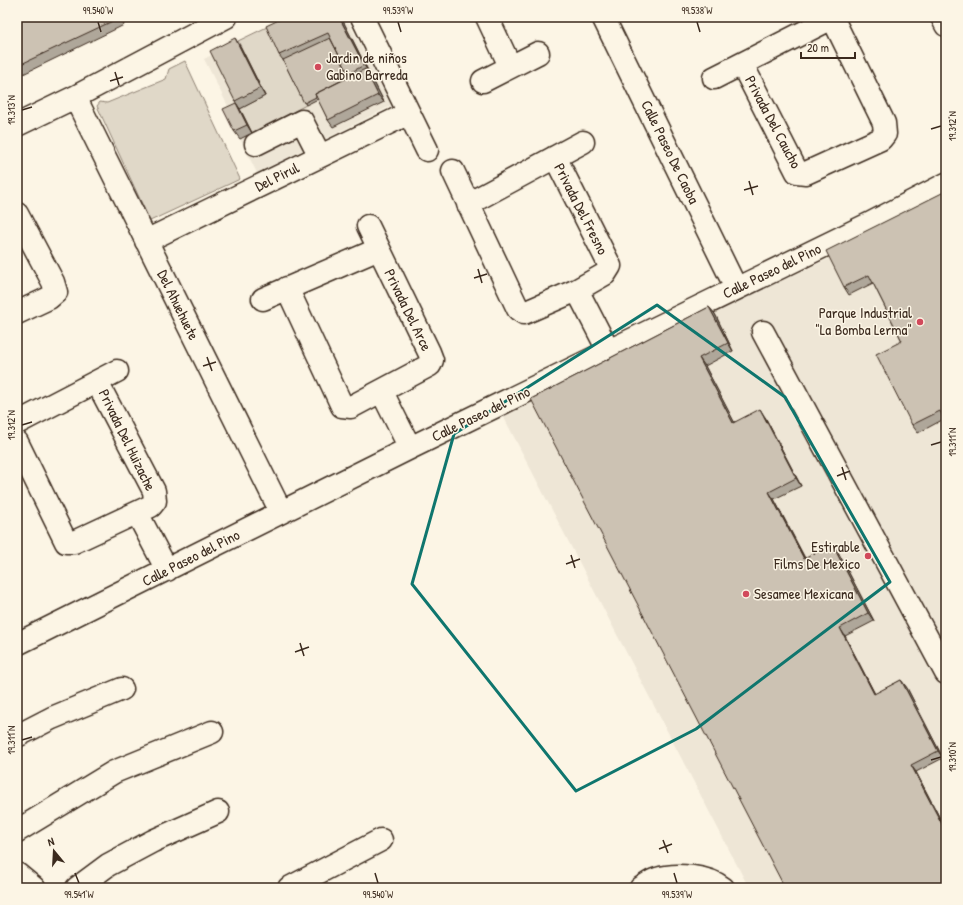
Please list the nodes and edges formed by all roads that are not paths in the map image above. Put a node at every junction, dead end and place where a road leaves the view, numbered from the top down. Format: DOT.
graph roads {
  1 [pos="226,17"];
  2 [pos="362,17"];
  3 [pos="487,17"];
  4 [pos="603,17"];
  5 [pos="832,17"];
  6 [pos="942,17"];
  7 [pos="946,25"];
  8 [pos="538,52"];
  9 [pos="742,64"];
  10 [pos="510,66"];
  11 [pos="714,78"];
  12 [pos="483,81"];
  13 [pos="75,97"];
  14 [pos="409,113"];
  15 [pos="17,125"];
  16 [pos="583,142"];
  17 [pos="256,144"];
  18 [pos="427,150"];
  19 [pos="320,156"];
  20 [pos="555,157"];
  21 [pos="452,171"];
  22 [pos="946,184"];
  23 [pos="468,204"];
  24 [pos="17,214"];
  25 [pos="368,226"];
  26 [pos="146,241"];
  27 [pos="379,248"];
  28 [pos="287,288"];
  29 [pos="736,288"];
  30 [pos="576,290"];
  31 [pos="263,299"];
  32 [pos="17,314"];
  33 [pos="763,332"];
  34 [pos="609,352"];
  35 [pos="118,371"];
  36 [pos="97,382"];
  37 [pos="382,392"];
  38 [pos="17,423"];
  39 [pos="17,442"];
  40 [pos="410,448"];
  41 [pos="281,512"];
  42 [pos="137,513"];
  43 [pos="166,570"];
  44 [pos="17,644"];
  45 [pos="946,673"];
  46 [pos="122,689"];
  47 [pos="212,732"];
  48 [pos="17,736"];
  49 [pos="218,812"];
  50 [pos="17,831"];
  51 [pos="381,840"];
  52 [pos="17,874"];
  53 [pos="34,888"];
  54 [pos="77,888"];
  55 [pos="289,888"];
  56 [pos="641,888"];
  57 [pos="723,888"];
  1 -- 13 [label="street"];
  2 -- 14 [label="street"];
  3 -- 10 [label="street"];
  4 -- 29 [label="street, Calle Paseo De Caoba"];
  5 -- 9 [label="street, Privada Del Caucho"];
  5 -- 9 [label="street, Privada Del Caucho"];
  6 -- 7 [label="street"];
  8 -- 10 [label="street"];
  9 -- 11 [label="street, Privada Del Caucho"];
  10 -- 12 [label="street"];
  13 -- 15 [label="street"];
  13 -- 26 [label="street, Del Ahuehuete"];
  14 -- 18 [label="street"];
  14 -- 19 [label="street, Del Pirul"];
  16 -- 20 [label="street, Privada Del Fresno"];
  17 -- 19 [label="street"];
  19 -- 26 [label="street, Del Pirul"];
  20 -- 23 [label="street, Privada Del Fresno"];
  20 -- 30 [label="street, Privada Del Fresno"];
  21 -- 23 [label="street, Privada Del Fresno"];
  22 -- 29 [label="street, Calle Paseo del Pino"];
  23 -- 30 [label="street, Privada Del Fresno"];
  24 -- 32 [label="street"];
  25 -- 27 [label="street, Privada Del Arce"];
  26 -- 41 [label="street, Del Ahuehuete"];
  27 -- 28 [label="street"];
  27 -- 37 [label="street, Privada Del Arce"];
  28 -- 31 [label="street"];
  28 -- 37 [label="street, Privada Del Arce"];
  29 -- 34 [label="street, Calle Paseo del Pino"];
  30 -- 34 [label="street"];
  33 -- 45 [label="street"];
  34 -- 40 [label="street, Calle Paseo del Pino"];
  35 -- 36 [label="street, Privada Del Huizache"];
  36 -- 38 [label="street, Privada Del Huizache"];
  36 -- 42 [label="street, Privada Del Huizache"];
  37 -- 40 [label="street"];
  39 -- 42 [label="street, Privada Del Huizache"];
  40 -- 41 [label="street, Calle Paseo del Pino"];
  41 -- 43 [label="street, Calle Paseo del Pino"];
  42 -- 43 [label="street, Privada Del Huizache"];
  43 -- 44 [label="street, Calle Paseo del Pino"];
  46 -- 48 [label="street"];
  47 -- 50 [label="street"];
  49 -- 54 [label="street"];
  51 -- 55 [label="street"];
  52 -- 53 [label="street"];
  56 -- 57 [label="street"];
}
